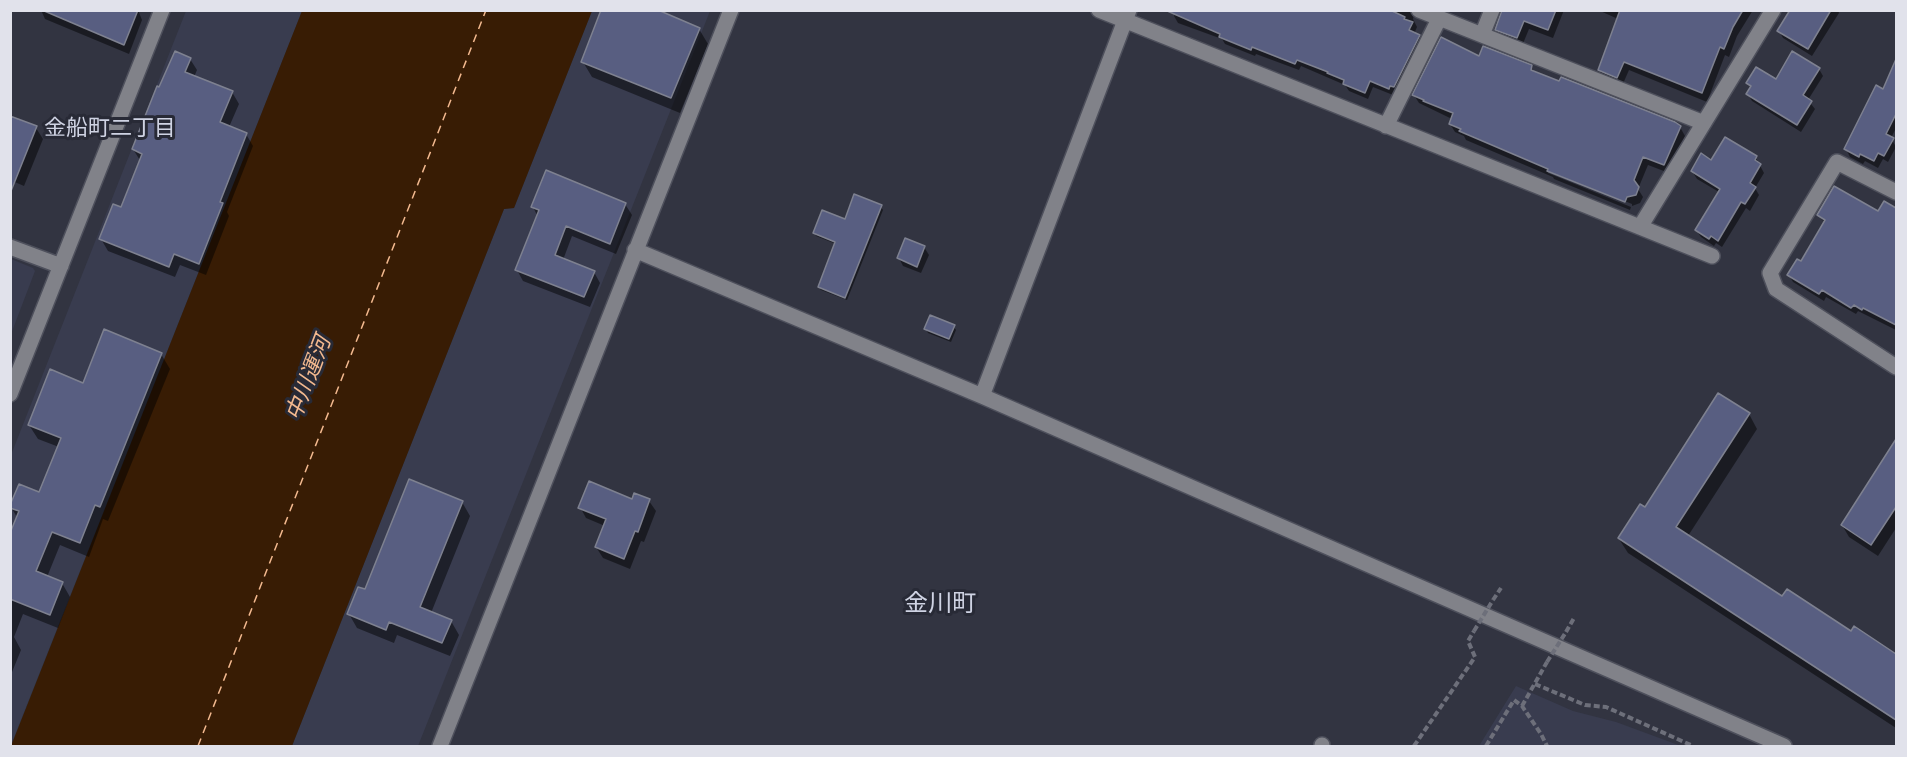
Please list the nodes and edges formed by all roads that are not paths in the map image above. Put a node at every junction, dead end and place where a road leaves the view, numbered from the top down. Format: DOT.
graph roads {
  1 [pos="162,10"];
  2 [pos="731,10"];
  3 [pos="1099,10"];
  4 [pos="1419,10"];
  5 [pos="1492,10"];
  6 [pos="1773,10"];
  7 [pos="1127,16"];
  8 [pos="1439,18"];
  9 [pos="1482,35"];
  10 [pos="1704,123"];
  11 [pos="1386,126"];
  12 [pos="1896,192"];
  13 [pos="1640,227"];
  14 [pos="10,247"];
  15 [pos="635,250"];
  16 [pos="1712,256"];
  17 [pos="61,266"];
  18 [pos="1896,367"];
  19 [pos="10,394"];
  20 [pos="982,396"];
  21 [pos="440,747"];
  22 [pos="1784,747"];
  1 -- 17 [label="street"];
  2 -- 15 [label="street"];
  3 -- 7 [label="street"];
  4 -- 8 [label="street"];
  5 -- 9 [label="street"];
  6 -- 10 [label="street"];
  7 -- 11 [label="street"];
  7 -- 20 [label="street"];
  8 -- 9 [label="street"];
  8 -- 11 [label="street"];
  9 -- 10 [label="street"];
  10 -- 13 [label="street"];
  11 -- 13 [label="street"];
  12 -- 18 [label="street"];
  13 -- 16 [label="street"];
  14 -- 17 [label="street"];
  15 -- 20 [label="street"];
  15 -- 21 [label="street"];
  17 -- 19 [label="street"];
  20 -- 22 [label="street"];
}
